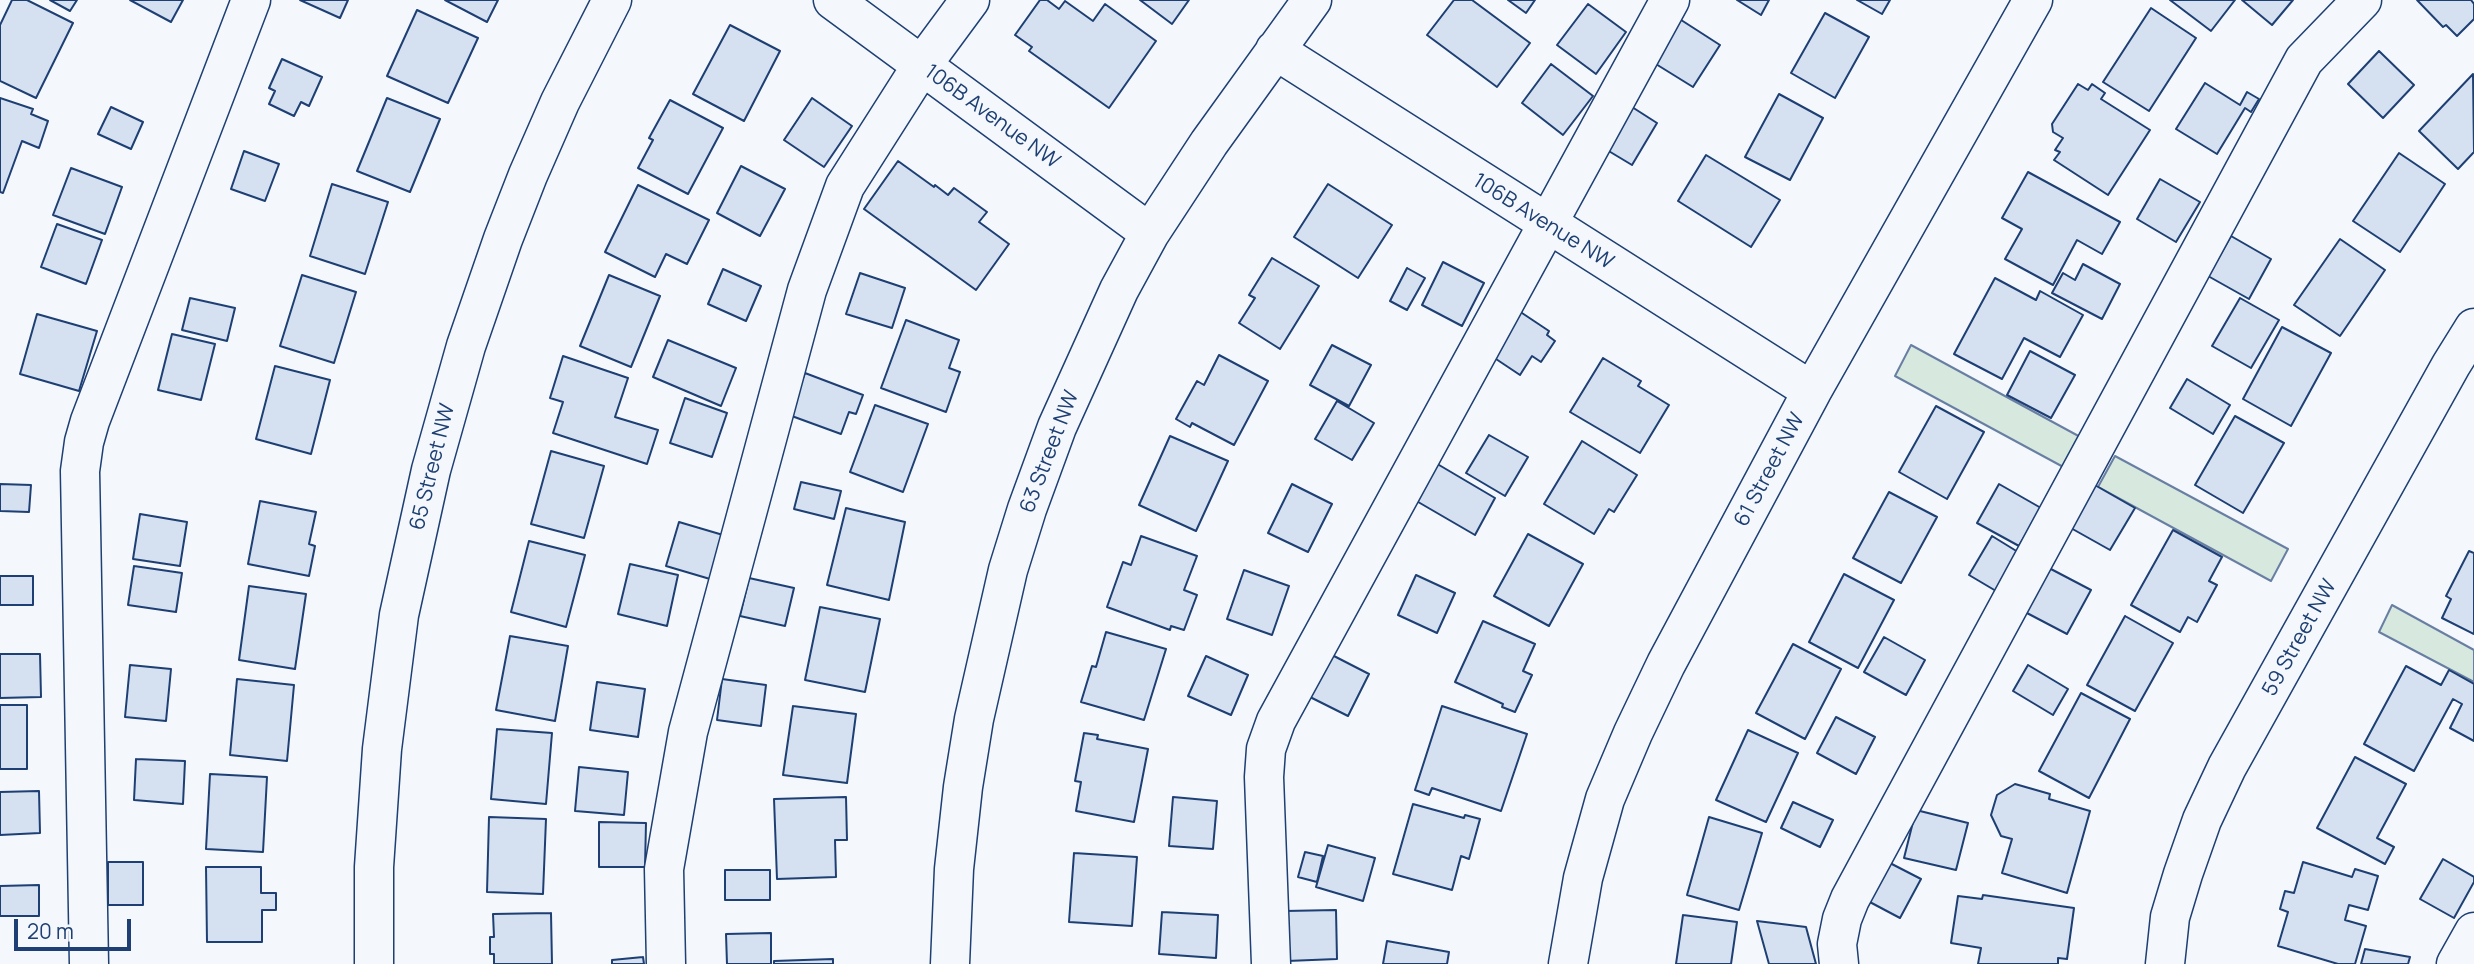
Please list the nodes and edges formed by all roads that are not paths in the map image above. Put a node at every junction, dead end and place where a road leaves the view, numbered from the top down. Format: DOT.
graph roads {
  1 [pos="251,0"];
  2 [pos="612,0"];
  3 [pos="833,0"];
  4 [pos="970,0"];
  5 [pos="1312,0"];
  6 [pos="1670,0"];
  7 [pos="2033,0"];
  8 [pos="2362,0"];
  9 [pos="1275,50"];
  10 [pos="922,65"];
  11 [pos="1548,226"];
  12 [pos="1150,233"];
  13 [pos="2474,328"];
  14 [pos="1812,391"];
  15 [pos="2474,932"];
  16 [pos="89,964"];
  17 [pos="374,964"];
  18 [pos="666,964"];
  19 [pos="950,964"];
  20 [pos="1272,964"];
  21 [pos="1567,964"];
  22 [pos="1839,964"];
  23 [pos="2165,964"];
  24 [pos="2456,964"];
  1 -- 16 [label="street"];
  2 -- 17 [label="street, 65 Street NW"];
  3 -- 10 [label="street, 106B Avenue NW"];
  4 -- 10 [label="street"];
  5 -- 9 [label="street, 63 Street NW"];
  6 -- 11 [label="street"];
  7 -- 14 [label="street, 61 Street NW"];
  8 -- 22 [label="street"];
  9 -- 11 [label="street, 106B Avenue NW"];
  9 -- 12 [label="street, 63 Street NW"];
  10 -- 12 [label="street, 106B Avenue NW"];
  10 -- 18 [label="street"];
  11 -- 14 [label="street, 106B Avenue NW"];
  11 -- 20 [label="street"];
  12 -- 19 [label="street, 63 Street NW"];
  13 -- 23 [label="street, 59 Street NW"];
  14 -- 21 [label="street, 61 Street NW"];
  15 -- 24 [label="street"];
}
